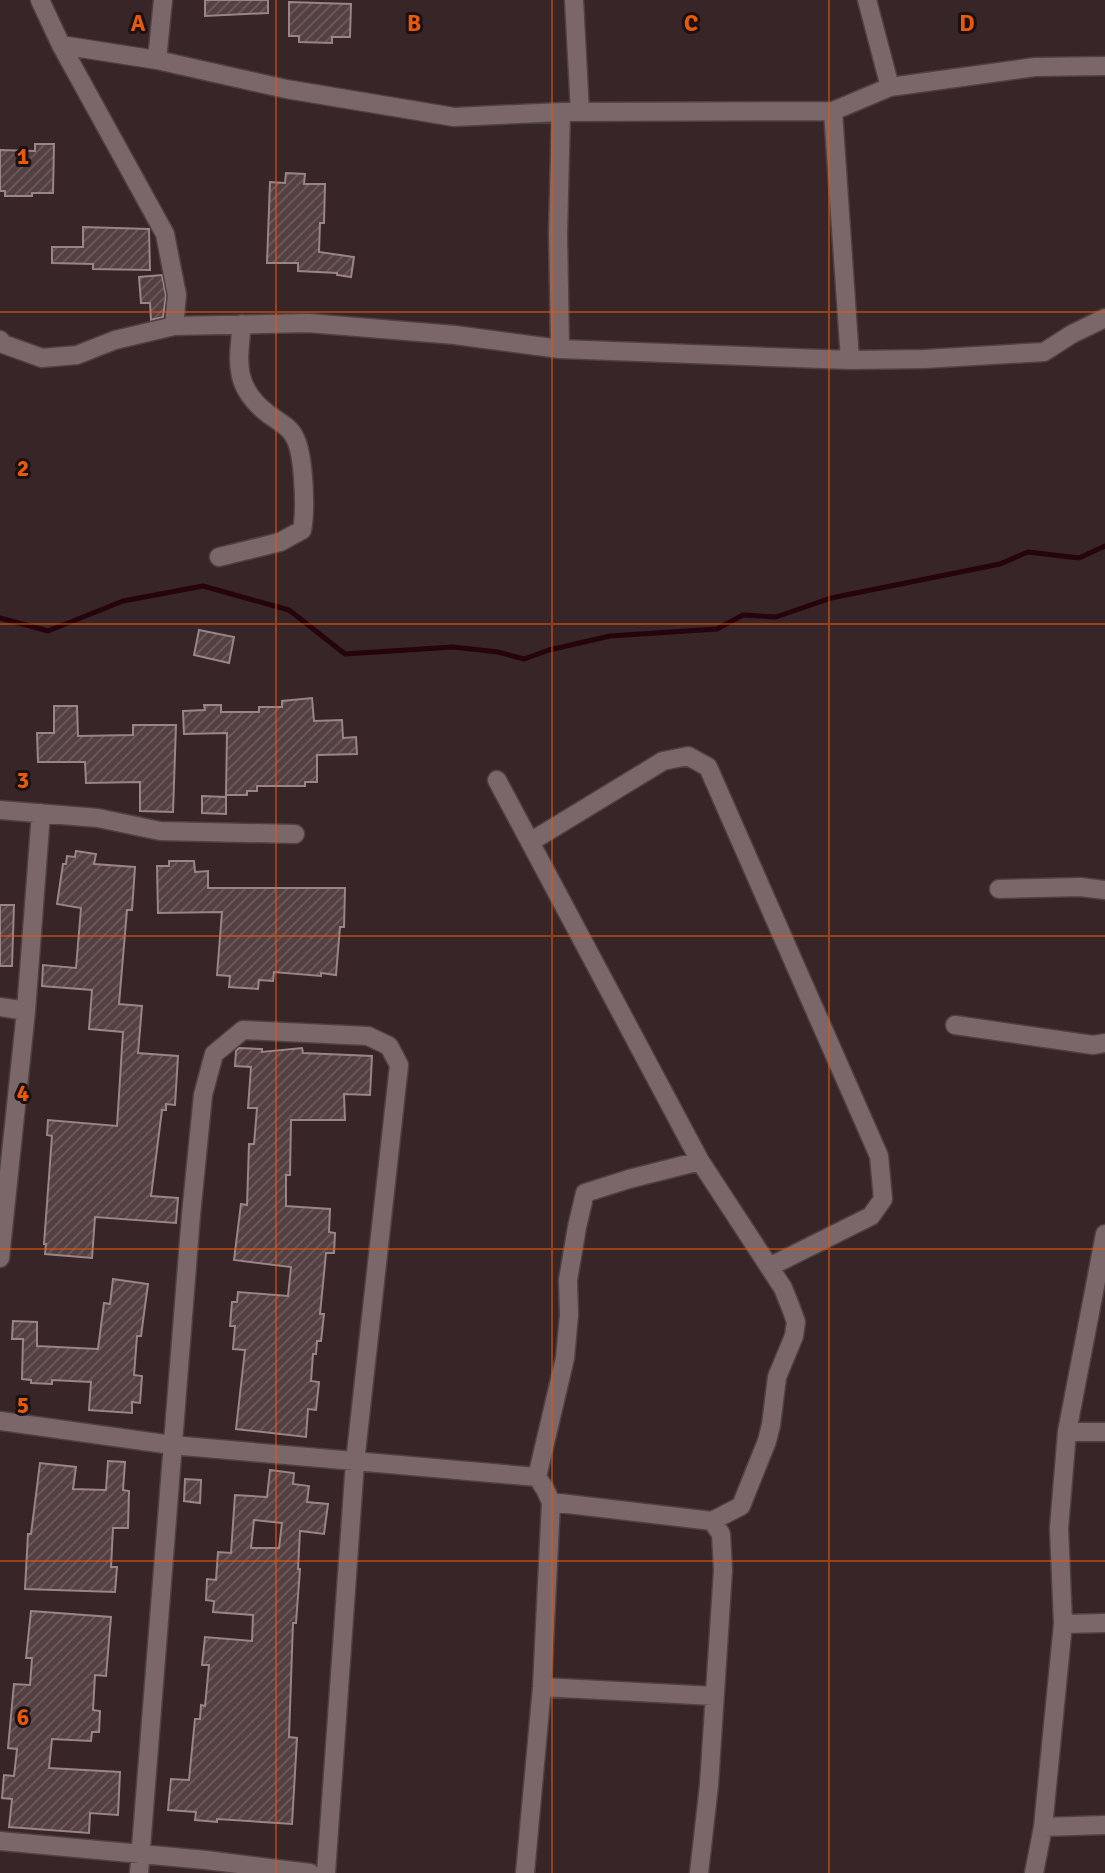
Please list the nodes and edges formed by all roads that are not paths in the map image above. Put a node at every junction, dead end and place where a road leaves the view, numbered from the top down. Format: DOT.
graph roads {
  1 [pos="40,0"];
  2 [pos="163,0"];
  3 [pos="574,0"];
  4 [pos="867,0"];
  5 [pos="61,45"];
  6 [pos="157,60"];
  7 [pos="1105,65"];
  8 [pos="890,87"];
  9 [pos="833,111"];
  10 [pos="561,112"];
  11 [pos="580,112"];
  12 [pos="1105,318"];
  13 [pos="242,324"];
  14 [pos="174,326"];
  15 [pos="0,340"];
  16 [pos="560,349"];
  17 [pos="850,360"];
  18 [pos="219,557"];
  19 [pos="498,780"];
  20 [pos="0,810"];
  21 [pos="40,813"];
  22 [pos="295,834"];
  23 [pos="530,842"];
  24 [pos="999,889"];
  25 [pos="1105,890"];
  26 [pos="0,1007"];
  27 [pos="26,1011"];
  28 [pos="955,1026"];
  29 [pos="1105,1043"];
  30 [pos="700,1161"];
  31 [pos="4,1186"];
  32 [pos="1105,1234"];
  33 [pos="0,1258"];
  34 [pos="1102,1265"];
  35 [pos="769,1267"];
  36 [pos="0,1421"];
  37 [pos="1067,1432"];
  38 [pos="1105,1432"];
  39 [pos="172,1445"];
  40 [pos="355,1462"];
  41 [pos="537,1477"];
  42 [pos="551,1502"];
  43 [pos="712,1521"];
  44 [pos="1105,1623"];
  45 [pos="1063,1624"];
  46 [pos="542,1687"];
  47 [pos="714,1696"];
  48 [pos="1105,1825"];
  49 [pos="1043,1827"];
  50 [pos="0,1841"];
  51 [pos="141,1854"];
  52 [pos="139,1873"];
  53 [pos="310,1873"];
  54 [pos="326,1873"];
  55 [pos="525,1873"];
  56 [pos="698,1873"];
  57 [pos="1034,1873"];
  1 -- 5 [label="street"];
  2 -- 6 [label="street"];
  3 -- 11 [label="street"];
  4 -- 8 [label="street"];
  5 -- 6 [label="street"];
  5 -- 14 [label="street"];
  6 -- 10 [label="street"];
  7 -- 8 [label="street"];
  8 -- 9 [label="street"];
  9 -- 11 [label="street"];
  9 -- 17 [label="street"];
  10 -- 11 [label="street"];
  10 -- 16 [label="street"];
  12 -- 17 [label="street"];
  13 -- 14 [label="street"];
  13 -- 16 [label="street"];
  13 -- 18 [label="street"];
  14 -- 15 [label="street"];
  16 -- 17 [label="street"];
  19 -- 23 [label="street"];
  20 -- 21 [label="street"];
  21 -- 22 [label="street"];
  21 -- 27 [label="street"];
  23 -- 30 [label="street"];
  23 -- 35 [label="street"];
  24 -- 25 [label="street"];
  26 -- 27 [label="street"];
  27 -- 31 [label="street"];
  28 -- 29 [label="street"];
  30 -- 35 [label="street"];
  30 -- 41 [label="street"];
  31 -- 33 [label="street"];
  32 -- 34 [label="street"];
  34 -- 37 [label="street"];
  35 -- 43 [label="street"];
  36 -- 39 [label="street"];
  37 -- 38 [label="street"];
  37 -- 45 [label="street"];
  39 -- 40 [label="street"];
  39 -- 40 [label="street"];
  39 -- 51 [label="street"];
  40 -- 41 [label="street"];
  40 -- 54 [label="street"];
  41 -- 42 [label="street"];
  42 -- 43 [label="street"];
  42 -- 46 [label="street"];
  43 -- 47 [label="street"];
  44 -- 45 [label="street"];
  45 -- 49 [label="street"];
  46 -- 47 [label="street"];
  46 -- 55 [label="street"];
  47 -- 56 [label="street"];
  48 -- 49 [label="street"];
  49 -- 57 [label="street"];
  50 -- 51 [label="street"];
  51 -- 52 [label="street"];
  51 -- 53 [label="street"];
}
